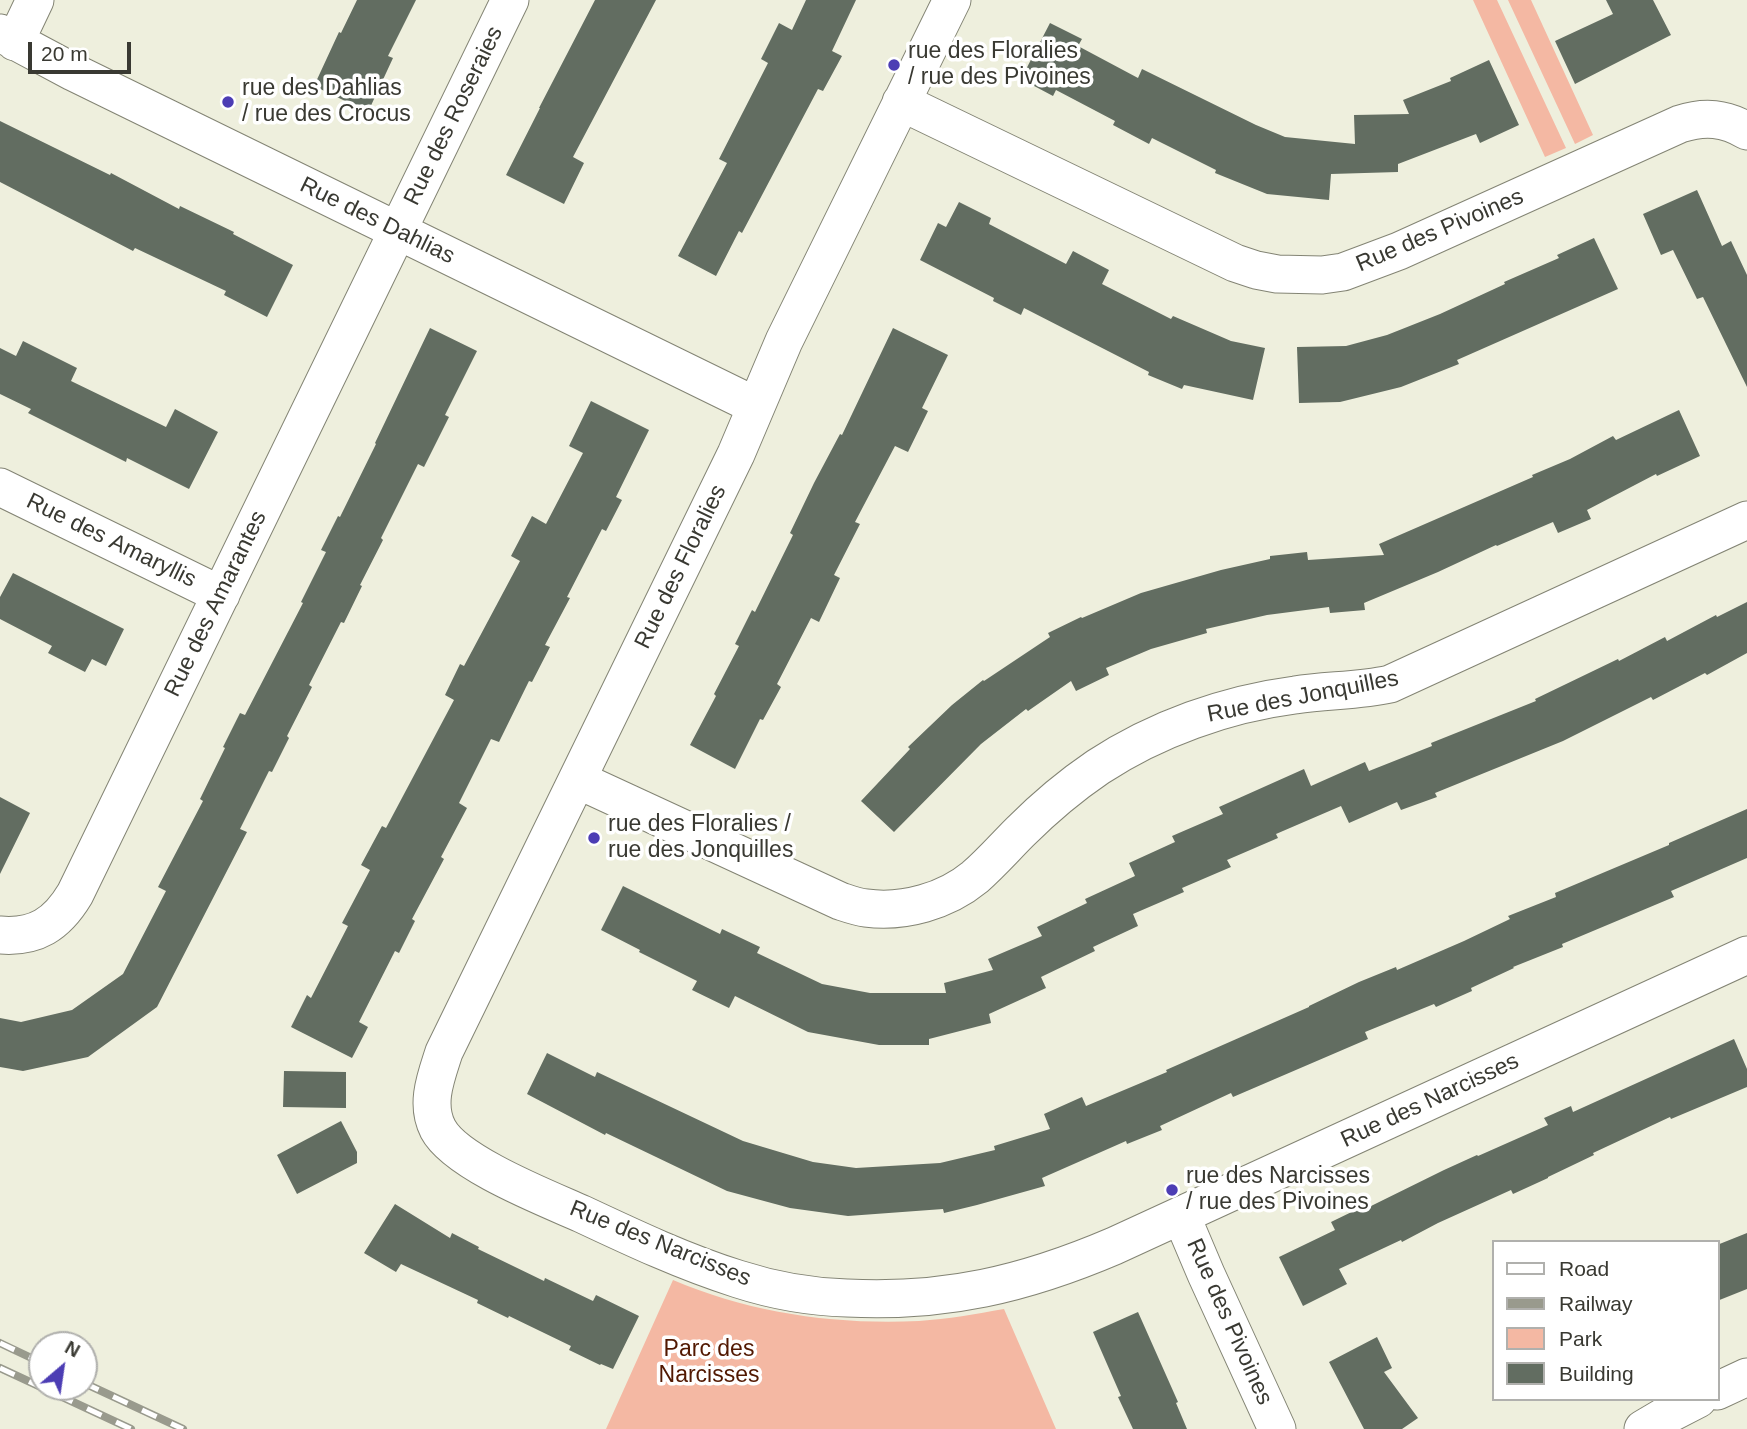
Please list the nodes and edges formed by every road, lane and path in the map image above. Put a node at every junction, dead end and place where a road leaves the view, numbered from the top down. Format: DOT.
graph roads {
  1 [pos="36,0"];
  2 [pos="510,0"];
  3 [pos="952,0"];
  4 [pos="7,37"];
  5 [pos="901,102"];
  6 [pos="1747,131"];
  7 [pos="397,231"];
  8 [pos="756,406"];
  9 [pos="0,487"];
  10 [pos="1747,520"];
  11 [pos="221,594"];
  12 [pos="578,780"];
  13 [pos="0,935"];
  14 [pos="1747,955"];
  15 [pos="443,1136"];
  16 [pos="1181,1214"];
  17 [pos="1747,1377"];
  18 [pos="1719,1390"];
  19 [pos="1694,1401"];
  20 [pos="1277,1429"];
  21 [pos="1643,1429"];
  1 -- 4 [label="street"];
  2 -- 7 [label="street, Rue des Roseraies"];
  3 -- 5 [label="street, Rue des Floralies"];
  4 -- 7 [label="street, Rue des Dahlias"];
  5 -- 6 [label="street, Rue des Pivoines"];
  5 -- 8 [label="street, Rue des Floralies"];
  7 -- 8 [label="street, Rue des Dahlias"];
  7 -- 11 [label="street, Rue des Amarantes"];
  8 -- 12 [label="street, Rue des Floralies"];
  9 -- 11 [label="street, Rue des Amaryllis"];
  10 -- 12 [label="street, Rue des Jonquilles"];
  11 -- 13 [label="street, Rue des Amarantes"];
  12 -- 15 [label="street, Rue des Floralies"];
  14 -- 16 [label="street, Rue des Narcisses"];
  15 -- 16 [label="street, Rue des Narcisses"];
  16 -- 20 [label="street, Rue des Pivoines"];
  17 -- 18 [label="street"];
  19 -- 21 [label="street"];
}
